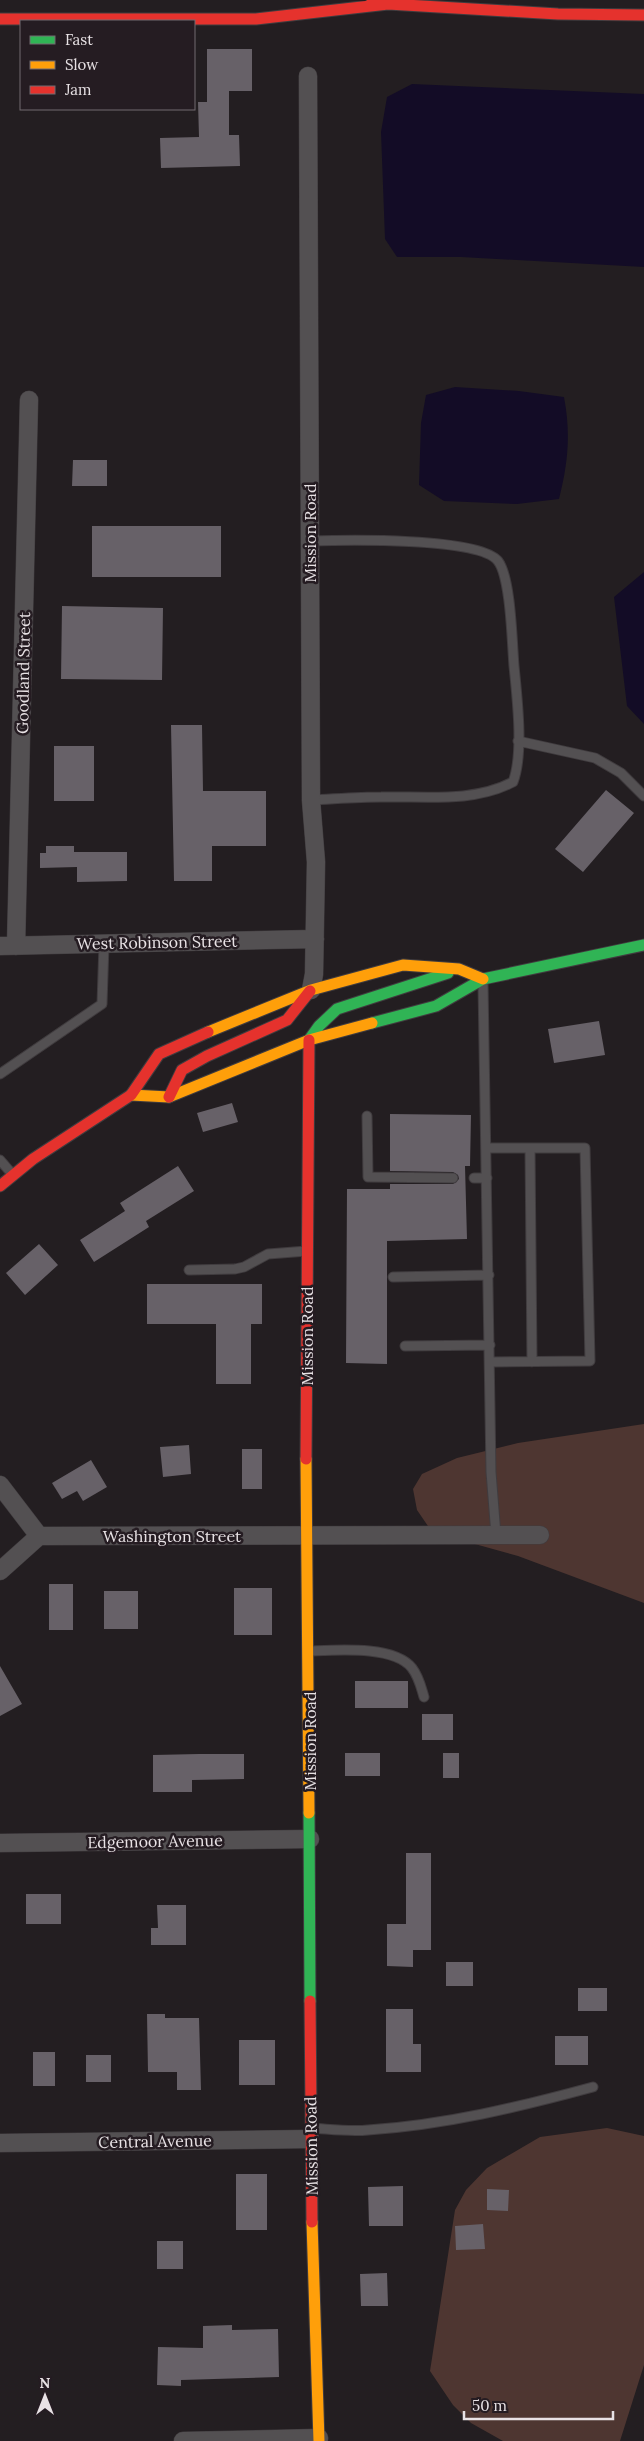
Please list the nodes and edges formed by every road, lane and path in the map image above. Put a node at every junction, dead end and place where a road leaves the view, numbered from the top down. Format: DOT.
graph roads {
  1 [pos="372,0"];
  2 [pos="388,4"];
  3 [pos="644,15"];
  4 [pos="0,19"];
  5 [pos="308,76"];
  6 [pos="29,400"];
  7 [pos="310,541"];
  8 [pos="518,741"];
  9 [pos="644,796"];
  10 [pos="311,800"];
  11 [pos="315,939"];
  12 [pos="104,944"];
  13 [pos="644,945"];
  14 [pos="8,946"];
  15 [pos="459,969"];
  16 [pos="483,979"];
  17 [pos="311,990"];
  18 [pos="309,1040"];
  19 [pos="0,1074"];
  20 [pos="131,1095"];
  21 [pos="169,1097"];
  22 [pos="367,1116"];
  23 [pos="487,1148"];
  24 [pos="530,1148"];
  25 [pos="0,1160"];
  26 [pos="13,1175"];
  27 [pos="454,1178"];
  28 [pos="474,1178"];
  29 [pos="487,1178"];
  30 [pos="0,1186"];
  31 [pos="308,1251"];
  32 [pos="189,1270"];
  33 [pos="489,1275"];
  34 [pos="393,1277"];
  35 [pos="490,1344"];
  36 [pos="405,1346"];
  37 [pos="490,1362"];
  38 [pos="532,1362"];
  39 [pos="0,1485"];
  40 [pos="496,1535"];
  41 [pos="540,1535"];
  42 [pos="39,1536"];
  43 [pos="306,1536"];
  44 [pos="0,1571"];
  45 [pos="309,1651"];
  46 [pos="424,1697"];
  47 [pos="310,1839"];
  48 [pos="0,1843"];
  49 [pos="593,2086"];
  50 [pos="310,2134"];
  51 [pos="0,2143"];
  52 [pos="320,2440"];
  53 [pos="183,2441"];
  1 -- 2 [label="main road"];
  2 -- 3 [label="main road"];
  2 -- 4 [label="main road"];
  5 -- 7 [label="street, Mission Road"];
  6 -- 14 [label="street, Goodland Street"];
  7 -- 8 [label="lane"];
  7 -- 10 [label="street, Mission Road"];
  8 -- 9 [label="lane"];
  8 -- 10 [label="lane"];
  10 -- 11 [label="street, Mission Road"];
  11 -- 12 [label="street, West Robinson Street"];
  11 -- 17 [label="street, Mission Road"];
  12 -- 14 [label="street, West Robinson Street"];
  12 -- 19 [label="lane"];
  13 -- 16 [label="main road"];
  15 -- 16 [label="main road"];
  15 -- 17 [label="main road"];
  15 -- 18 [label="main road"];
  16 -- 18 [label="main road"];
  16 -- 23 [label="lane"];
  17 -- 20 [label="main road"];
  17 -- 21 [label="main road"];
  18 -- 21 [label="main road"];
  18 -- 31 [label="main road, Mission Road"];
  20 -- 21 [label="main road"];
  20 -- 26 [label="main road"];
  22 -- 27 [label="lane"];
  23 -- 24 [label="lane"];
  23 -- 29 [label="lane"];
  24 -- 38 [label="lane"];
  24 -- 38 [label="lane"];
  25 -- 26 [label="lane"];
  26 -- 30 [label="main road"];
  28 -- 29 [label="lane"];
  29 -- 33 [label="lane"];
  31 -- 32 [label="lane"];
  31 -- 43 [label="main road, Mission Road"];
  33 -- 34 [label="lane"];
  33 -- 35 [label="lane"];
  35 -- 36 [label="lane"];
  35 -- 37 [label="lane"];
  37 -- 38 [label="lane"];
  37 -- 40 [label="lane"];
  39 -- 42 [label="street"];
  40 -- 41 [label="street, Washington Street"];
  40 -- 43 [label="street, Washington Street"];
  42 -- 43 [label="street, Washington Street"];
  42 -- 44 [label="street"];
  43 -- 45 [label="main road, Mission Road"];
  45 -- 46 [label="lane"];
  45 -- 47 [label="main road, Mission Road"];
  47 -- 48 [label="street, Edgemoor Avenue"];
  47 -- 50 [label="main road, Mission Road"];
  49 -- 50 [label="lane"];
  50 -- 51 [label="street, Central Avenue"];
  50 -- 52 [label="main road, Mission Road"];
  52 -- 53 [label="street"];
}
